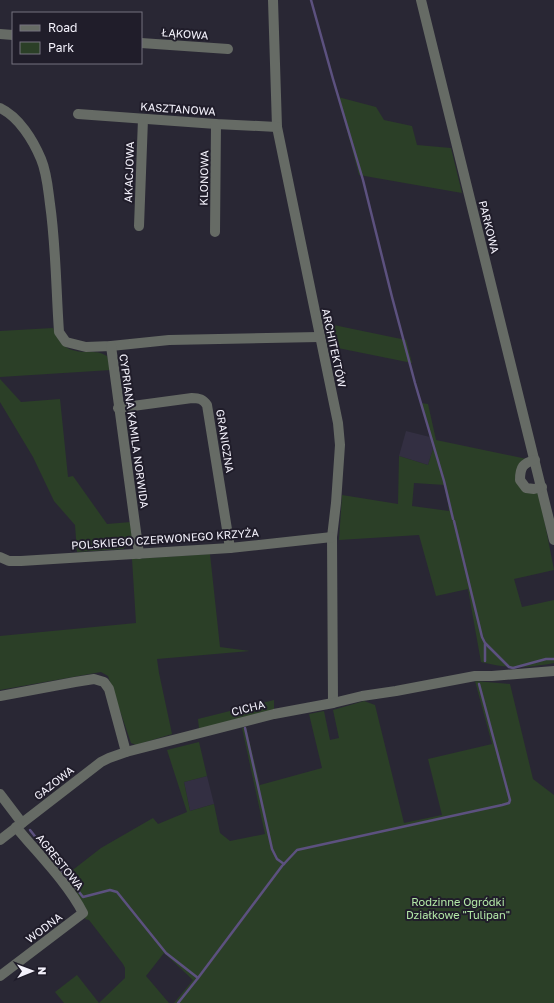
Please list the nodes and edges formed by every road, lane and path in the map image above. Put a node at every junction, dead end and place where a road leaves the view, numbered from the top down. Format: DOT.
graph roads {
  1 [pos="273,0"];
  2 [pos="420,0"];
  3 [pos="0,34"];
  4 [pos="12,35"];
  5 [pos="142,44"];
  6 [pos="228,49"];
  7 [pos="0,108"];
  8 [pos="78,114"];
  9 [pos="143,119"];
  10 [pos="216,124"];
  11 [pos="277,127"];
  12 [pos="140,226"];
  13 [pos="215,232"];
  14 [pos="319,337"];
  15 [pos="111,346"];
  16 [pos="118,408"];
  17 [pos="535,460"];
  18 [pos="542,487"];
  19 [pos="332,537"];
  20 [pos="554,540"];
  21 [pos="230,548"];
  22 [pos="139,554"];
  23 [pos="0,557"];
  24 [pos="554,671"];
  25 [pos="0,696"];
  26 [pos="333,703"];
  27 [pos="126,752"];
  28 [pos="0,794"];
  29 [pos="19,825"];
  30 [pos="0,840"];
  31 [pos="83,913"];
  32 [pos="0,976"];
  1 -- 11 [label="street, ARCHITEKTÓW"];
  2 -- 17 [label="street, PARKOWA"];
  3 -- 4 [label="street"];
  5 -- 6 [label="street, ŁĄKOWA"];
  7 -- 15 [label="street, CYPRIANA KAMILA NORWIDA"];
  8 -- 9 [label="street, KASZTANOWA"];
  9 -- 10 [label="street, KASZTANOWA"];
  9 -- 12 [label="street, AKACJOWA"];
  10 -- 11 [label="street, KASZTANOWA"];
  10 -- 13 [label="street, KLONOWA"];
  11 -- 14 [label="street, ARCHITEKTÓW"];
  14 -- 15 [label="street"];
  14 -- 19 [label="street, ARCHITEKTÓW"];
  15 -- 16 [label="street, CYPRIANA KAMILA NORWIDA"];
  16 -- 21 [label="street, GRANICZNA"];
  16 -- 22 [label="street, CYPRIANA KAMILA NORWIDA"];
  17 -- 18 [label="street, PARKOWA"];
  17 -- 18 [label="street"];
  18 -- 20 [label="street, PARKOWA"];
  19 -- 21 [label="street, POLSKIEGO CZERWONEGO KRZYŻA"];
  19 -- 26 [label="street, ARCHITEKTÓW"];
  21 -- 22 [label="street, POLSKIEGO CZERWONEGO KRZYŻA"];
  22 -- 23 [label="street, POLSKIEGO CZERWONEGO KRZYŻA"];
  24 -- 26 [label="street, CICHA"];
  25 -- 27 [label="street"];
  26 -- 27 [label="street, CICHA"];
  27 -- 29 [label="street, GAZOWA"];
  28 -- 29 [label="street, AGRESTOWA"];
  29 -- 30 [label="street, GAZOWA"];
  29 -- 31 [label="street, AGRESTOWA"];
  31 -- 32 [label="street, WODNA"];
}
